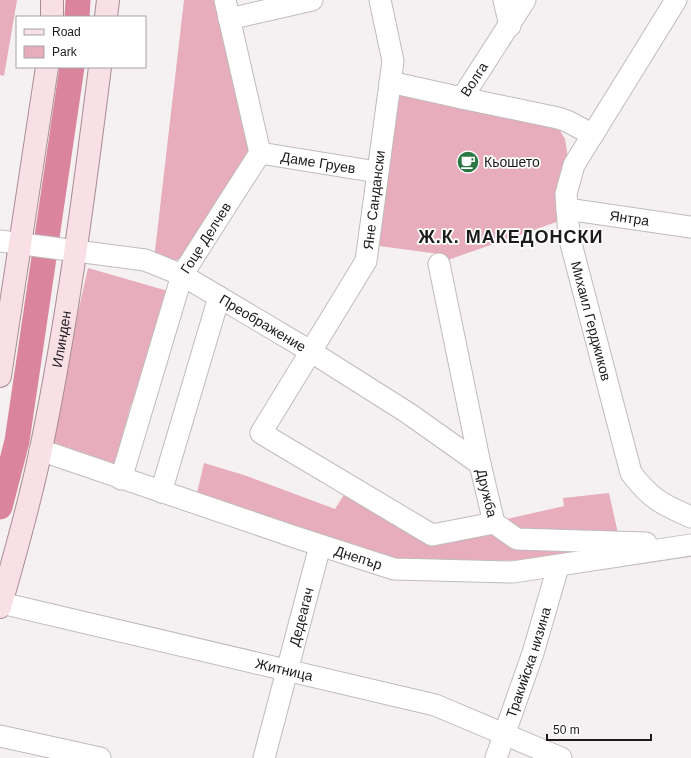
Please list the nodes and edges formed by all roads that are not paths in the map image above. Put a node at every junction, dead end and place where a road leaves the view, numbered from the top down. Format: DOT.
graph roads {
  1 [pos="52,0"];
  2 [pos="108,0"];
  3 [pos="312,0"];
  4 [pos="380,0"];
  5 [pos="504,0"];
  6 [pos="525,0"];
  7 [pos="676,0"];
  8 [pos="227,9"];
  9 [pos="52,16"];
  10 [pos="106,16"];
  11 [pos="510,26"];
  12 [pos="47,68"];
  13 [pos="100,68"];
  14 [pos="390,82"];
  15 [pos="462,98"];
  16 [pos="593,135"];
  17 [pos="260,152"];
  18 [pos="377,172"];
  19 [pos="567,209"];
  20 [pos="691,227"];
  21 [pos="18,244"];
  22 [pos="68,251"];
  23 [pos="439,264"];
  24 [pos="182,275"];
  25 [pos="219,297"];
  26 [pos="310,351"];
  27 [pos="0,376"];
  28 [pos="40,450"];
  29 [pos="480,464"];
  30 [pos="121,479"];
  31 [pos="160,492"];
  32 [pos="691,517"];
  33 [pos="494,523"];
  34 [pos="691,545"];
  35 [pos="320,546"];
  36 [pos="558,566"];
  37 [pos="1,605"];
  38 [pos="287,671"];
  39 [pos="506,734"];
  40 [pos="0,736"];
  41 [pos="100,758"];
  42 [pos="264,758"];
  43 [pos="496,758"];
  44 [pos="561,758"];
  1 -- 9 [label="main road"];
  2 -- 10 [label="main road"];
  3 -- 8 [label="street"];
  4 -- 14 [label="street, Яне Сандански"];
  5 -- 11 [label="street"];
  6 -- 11 [label="street, Волга"];
  7 -- 16 [label="street, Михаил Герджиков"];
  8 -- 17 [label="street"];
  11 -- 15 [label="street, Волга"];
  12 -- 21 [label="main road"];
  13 -- 22 [label="main road, Илинден"];
  14 -- 15 [label="street, Волга"];
  14 -- 18 [label="street, Яне Сандански"];
  15 -- 16 [label="street"];
  16 -- 19 [label="street, Михаил Герджиков"];
  17 -- 18 [label="street, Даме Груев"];
  17 -- 24 [label="street, Гоце Делчев"];
  18 -- 26 [label="street, Яне Сандански"];
  19 -- 20 [label="street, Янтра"];
  19 -- 32 [label="street, Михаил Герджиков"];
  21 -- 22 [label="street, Преображение"];
  21 -- 27 [label="main road"];
  22 -- 24 [label="street, Преображение"];
  22 -- 28 [label="main road, Илинден"];
  23 -- 29 [label="street, Дружба"];
  24 -- 25 [label="street, Преображение"];
  24 -- 30 [label="street, Гоце Делчев"];
  25 -- 26 [label="street, Преображение"];
  25 -- 31 [label="street"];
  26 -- 29 [label="street, Преображение"];
  26 -- 33 [label="street, Яне Сандански"];
  28 -- 30 [label="street, Днепър"];
  28 -- 37 [label="main road, Илинден"];
  29 -- 33 [label="street, Дружба"];
  30 -- 31 [label="street, Днепър"];
  31 -- 35 [label="street, Днепър"];
  33 -- 34 [label="street, Дружба"];
  34 -- 36 [label="street, Днепър"];
  35 -- 36 [label="street, Днепър"];
  35 -- 38 [label="street, Дедеагач"];
  36 -- 39 [label="street, Тракийска низина"];
  37 -- 38 [label="street, Житница"];
  38 -- 39 [label="street, Житница"];
  38 -- 42 [label="street, Дедеагач"];
  39 -- 43 [label="street, Тракийска низина"];
  39 -- 44 [label="street, Житница"];
  40 -- 41 [label="street"];
}
